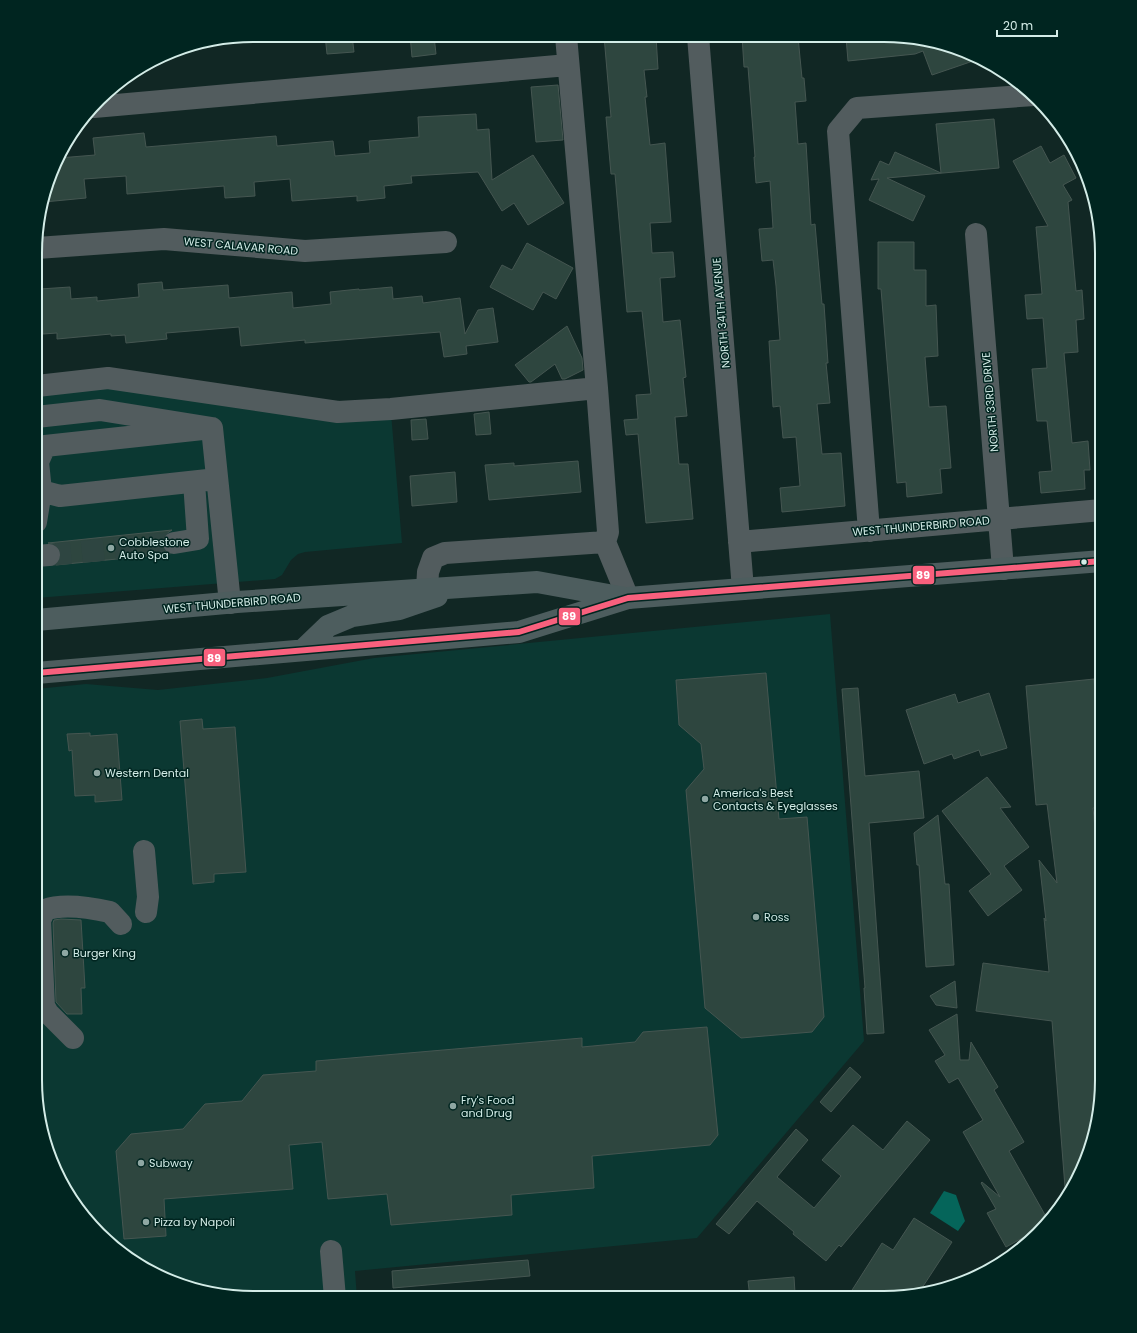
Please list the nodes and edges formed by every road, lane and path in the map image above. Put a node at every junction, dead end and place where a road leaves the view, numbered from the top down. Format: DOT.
graph roads {
  1 [pos="566,42"];
  2 [pos="698,42"];
  3 [pos="568,65"];
  4 [pos="1025,96"];
  5 [pos="101,107"];
  6 [pos="976,234"];
  7 [pos="446,242"];
  8 [pos="42,248"];
  9 [pos="42,385"];
  10 [pos="598,388"];
  11 [pos="42,416"];
  12 [pos="212,428"];
  13 [pos="42,454"];
  14 [pos="217,479"];
  15 [pos="194,482"];
  16 [pos="42,491"];
  17 [pos="1095,511"];
  18 [pos="1000,519"];
  19 [pos="869,531"];
  20 [pos="605,542"];
  21 [pos="740,542"];
  22 [pos="174,543"];
  23 [pos="1095,562"];
  24 [pos="1003,569"];
  25 [pos="464,587"];
  26 [pos="427,589"];
  27 [pos="743,589"];
  28 [pos="628,598"];
  29 [pos="230,603"];
  30 [pos="42,619"];
  31 [pos="303,650"];
  32 [pos="42,672"];
  33 [pos="144,851"];
  34 [pos="146,912"];
  35 [pos="42,916"];
  36 [pos="121,924"];
  37 [pos="42,963"];
  38 [pos="73,1038"];
  39 [pos="331,1251"];
  40 [pos="334,1291"];
  1 -- 3 [label="street"];
  2 -- 21 [label="street, NORTH 34TH AVENUE"];
  3 -- 5 [label="street"];
  3 -- 10 [label="street"];
  4 -- 19 [label="street"];
  6 -- 18 [label="street, NORTH 33RD DRIVE"];
  7 -- 8 [label="street, WEST CALAVAR ROAD"];
  9 -- 10 [label="street"];
  10 -- 20 [label="street"];
  11 -- 12 [label="street"];
  12 -- 13 [label="street"];
  12 -- 14 [label="street"];
  14 -- 15 [label="street"];
  14 -- 29 [label="street"];
  15 -- 16 [label="street"];
  15 -- 22 [label="street"];
  17 -- 18 [label="street, WEST THUNDERBIRD ROAD"];
  18 -- 19 [label="street, WEST THUNDERBIRD ROAD"];
  18 -- 24 [label="street, NORTH 33RD DRIVE"];
  19 -- 21 [label="street, WEST THUNDERBIRD ROAD"];
  20 -- 26 [label="street"];
  20 -- 28 [label="street"];
  21 -- 27 [label="street, NORTH 34TH AVENUE"];
  23 -- 24 [label="main road, WEST THUNDERBIRD ROAD"];
  24 -- 27 [label="main road, WEST THUNDERBIRD ROAD"];
  25 -- 26 [label="main road, WEST THUNDERBIRD ROAD"];
  25 -- 28 [label="main road, WEST THUNDERBIRD ROAD"];
  25 -- 31 [label="main road"];
  26 -- 29 [label="main road, WEST THUNDERBIRD ROAD"];
  27 -- 28 [label="main road, WEST THUNDERBIRD ROAD"];
  28 -- 31 [label="main road, WEST THUNDERBIRD ROAD"];
  29 -- 30 [label="main road, WEST THUNDERBIRD ROAD"];
  31 -- 32 [label="main road, WEST THUNDERBIRD ROAD"];
  33 -- 34 [label="street"];
  35 -- 36 [label="street"];
  37 -- 38 [label="street"];
  39 -- 40 [label="street"];
}
